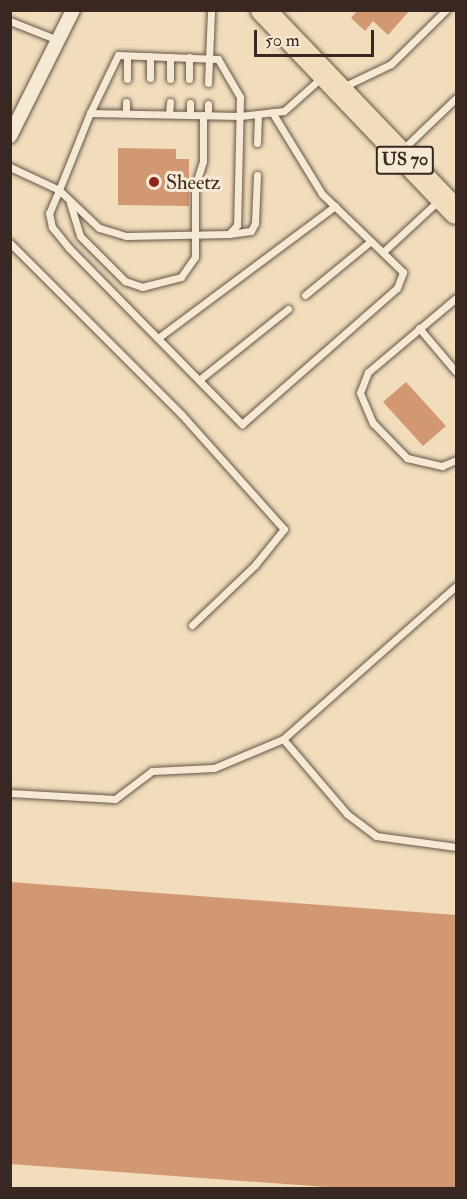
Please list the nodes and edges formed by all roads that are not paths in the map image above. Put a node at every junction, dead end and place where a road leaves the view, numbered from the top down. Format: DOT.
graph roads {
  1 [pos="73,10"];
  2 [pos="211,10"];
  3 [pos="446,10"];
  4 [pos="272,16"];
  5 [pos="10,21"];
  6 [pos="58,40"];
  7 [pos="127,56"];
  8 [pos="150,56"];
  9 [pos="170,57"];
  10 [pos="189,57"];
  11 [pos="208,58"];
  12 [pos="150,78"];
  13 [pos="127,79"];
  14 [pos="170,79"];
  15 [pos="189,79"];
  16 [pos="331,82"];
  17 [pos="208,83"];
  18 [pos="456,98"];
  19 [pos="126,102"];
  20 [pos="170,102"];
  21 [pos="190,103"];
  22 [pos="149,104"];
  23 [pos="208,104"];
  24 [pos="272,112"];
  25 [pos="15,113"];
  26 [pos="90,113"];
  27 [pos="126,113"];
  28 [pos="149,114"];
  29 [pos="169,114"];
  30 [pos="258,114"];
  31 [pos="190,115"];
  32 [pos="206,115"];
  33 [pos="240,116"];
  34 [pos="10,136"];
  35 [pos="257,143"];
  36 [pos="399,153"];
  37 [pos="10,167"];
  38 [pos="257,175"];
  39 [pos="59,190"];
  40 [pos="69,200"];
  41 [pos="449,205"];
  42 [pos="335,207"];
  43 [pos="229,234"];
  44 [pos="196,235"];
  45 [pos="371,241"];
  46 [pos="10,243"];
  47 [pos="383,252"];
  48 [pos="305,295"];
  49 [pos="456,298"];
  50 [pos="288,309"];
  51 [pos="419,327"];
  52 [pos="158,338"];
  53 [pos="456,372"];
  54 [pos="199,380"];
  55 [pos="456,460"];
  56 [pos="456,586"];
  57 [pos="192,625"];
  58 [pos="283,739"];
  59 [pos="10,793"];
  60 [pos="456,847"];
  1 -- 6 [label="street"];
  2 -- 11 [label="lane"];
  3 -- 16 [label="lane"];
  4 -- 16 [label="highway, US 70"];
  5 -- 6 [label="lane"];
  6 -- 25 [label="street"];
  7 -- 8 [label="lane"];
  7 -- 13 [label="lane"];
  7 -- 26 [label="lane"];
  8 -- 9 [label="lane"];
  8 -- 12 [label="lane"];
  9 -- 10 [label="lane"];
  9 -- 14 [label="lane"];
  10 -- 11 [label="lane"];
  10 -- 15 [label="lane"];
  11 -- 17 [label="lane"];
  11 -- 33 [label="lane"];
  16 -- 24 [label="lane"];
  16 -- 36 [label="highway, US 70"];
  18 -- 36 [label="lane"];
  19 -- 27 [label="lane"];
  20 -- 29 [label="lane"];
  21 -- 31 [label="lane"];
  22 -- 28 [label="lane"];
  23 -- 32 [label="lane"];
  24 -- 30 [label="lane"];
  24 -- 42 [label="lane"];
  25 -- 34 [label="street"];
  26 -- 27 [label="lane"];
  26 -- 39 [label="lane"];
  27 -- 28 [label="lane"];
  28 -- 29 [label="lane"];
  29 -- 31 [label="lane"];
  30 -- 33 [label="lane"];
  30 -- 35 [label="lane"];
  31 -- 32 [label="lane"];
  32 -- 33 [label="lane"];
  32 -- 44 [label="lane"];
  33 -- 43 [label="lane"];
  36 -- 41 [label="highway, US 70"];
  37 -- 39 [label="lane"];
  38 -- 43 [label="lane"];
  39 -- 40 [label="lane"];
  39 -- 52 [label="lane"];
  40 -- 44 [label="lane"];
  40 -- 44 [label="lane"];
  41 -- 47 [label="lane"];
  42 -- 45 [label="lane"];
  42 -- 52 [label="lane"];
  43 -- 44 [label="lane"];
  45 -- 47 [label="lane"];
  45 -- 48 [label="lane"];
  46 -- 57 [label="lane"];
  47 -- 54 [label="lane"];
  49 -- 51 [label="lane"];
  50 -- 54 [label="lane"];
  51 -- 53 [label="lane"];
  51 -- 55 [label="lane"];
  52 -- 54 [label="lane"];
  56 -- 58 [label="lane"];
  58 -- 59 [label="lane"];
  58 -- 60 [label="lane"];
}
